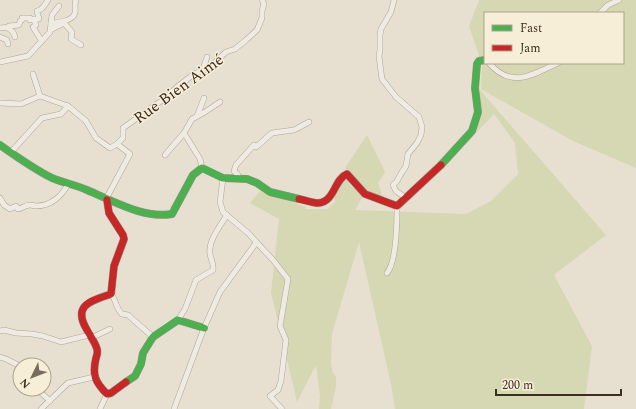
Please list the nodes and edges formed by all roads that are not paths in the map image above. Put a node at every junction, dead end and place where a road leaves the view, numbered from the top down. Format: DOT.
graph roads {
  1 [pos="48,0"];
  2 [pos="76,0"];
  3 [pos="262,0"];
  4 [pos="394,0"];
  5 [pos="619,0"];
  6 [pos="59,6"];
  7 [pos="601,12"];
  8 [pos="34,20"];
  9 [pos="51,25"];
  10 [pos="0,28"];
  11 [pos="9,28"];
  12 [pos="0,37"];
  13 [pos="15,37"];
  14 [pos="41,40"];
  15 [pos="8,44"];
  16 [pos="81,45"];
  17 [pos="207,57"];
  18 [pos="484,60"];
  19 [pos="0,62"];
  20 [pos="490,64"];
  21 [pos="556,64"];
  22 [pos="203,69"];
  23 [pos="33,74"];
  24 [pos="40,96"];
  25 [pos="204,98"];
  26 [pos="220,102"];
  27 [pos="0,103"];
  28 [pos="68,106"];
  29 [pos="197,116"];
  30 [pos="309,122"];
  31 [pos="184,133"];
  32 [pos="117,144"];
  33 [pos="0,145"];
  34 [pos="11,152"];
  35 [pos="165,155"];
  36 [pos="202,168"];
  37 [pos="223,178"];
  38 [pos="237,179"];
  39 [pos="68,184"];
  40 [pos="0,198"];
  41 [pos="406,198"];
  42 [pos="107,200"];
  43 [pos="397,206"];
  44 [pos="226,215"];
  45 [pos="256,243"];
  46 [pos="387,273"];
  47 [pos="111,294"];
  48 [pos="178,320"];
  49 [pos="204,328"];
  50 [pos="110,329"];
  51 [pos="0,332"];
  52 [pos="153,336"];
  53 [pos="90,337"];
  54 [pos="0,357"];
  55 [pos="12,362"];
  56 [pos="94,377"];
  57 [pos="107,394"];
  58 [pos="46,397"];
  59 [pos="50,401"];
  60 [pos="41,409"];
  61 [pos="100,409"];
  62 [pos="174,409"];
  63 [pos="282,409"];
  1 -- 8 [label="street"];
  2 -- 9 [label="street"];
  3 -- 22 [label="street, Rue Bien Aimé"];
  4 -- 41 [label="street"];
  5 -- 7 [label="street"];
  6 -- 9 [label="street"];
  8 -- 11 [label="street"];
  8 -- 14 [label="street"];
  9 -- 14 [label="street"];
  9 -- 16 [label="street"];
  10 -- 11 [label="street"];
  11 -- 13 [label="street"];
  12 -- 15 [label="street"];
  14 -- 19 [label="street"];
  17 -- 22 [label="street"];
  18 -- 41 [label="street"];
  20 -- 21 [label="street"];
  22 -- 32 [label="street, Rue Bien Aimé"];
  23 -- 24 [label="street"];
  24 -- 27 [label="street"];
  24 -- 28 [label="street"];
  25 -- 29 [label="street"];
  26 -- 29 [label="street"];
  28 -- 32 [label="street"];
  28 -- 34 [label="street"];
  29 -- 31 [label="street"];
  30 -- 38 [label="street"];
  31 -- 35 [label="street"];
  31 -- 36 [label="street"];
  32 -- 42 [label="street"];
  33 -- 34 [label="street"];
  34 -- 39 [label="street"];
  36 -- 37 [label="street"];
  36 -- 42 [label="street"];
  37 -- 38 [label="street"];
  37 -- 44 [label="street"];
  38 -- 43 [label="street"];
  39 -- 40 [label="street"];
  39 -- 42 [label="street"];
  41 -- 43 [label="street"];
  42 -- 47 [label="street"];
  43 -- 46 [label="street"];
  44 -- 45 [label="street"];
  44 -- 48 [label="street"];
  45 -- 49 [label="street"];
  45 -- 63 [label="street"];
  47 -- 52 [label="street"];
  47 -- 53 [label="street"];
  48 -- 49 [label="street"];
  48 -- 52 [label="street"];
  49 -- 62 [label="street"];
  50 -- 53 [label="street"];
  51 -- 53 [label="street"];
  52 -- 57 [label="street"];
  53 -- 56 [label="street"];
  54 -- 55 [label="street"];
  56 -- 57 [label="street"];
  56 -- 59 [label="street"];
  57 -- 61 [label="street"];
  58 -- 59 [label="street"];
  59 -- 60 [label="street"];
}
